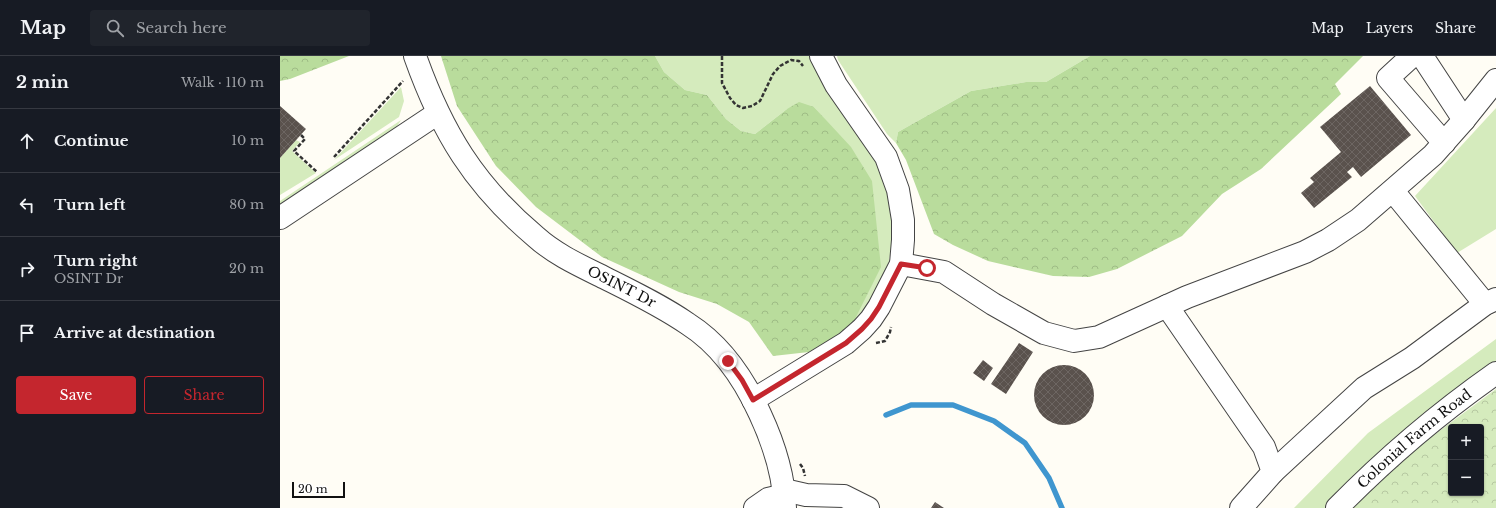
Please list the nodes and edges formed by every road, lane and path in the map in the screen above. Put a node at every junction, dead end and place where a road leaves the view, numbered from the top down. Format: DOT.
graph roads {
  1 [pos="402,56"];
  2 [pos="415,56"];
  3 [pos="430,56"];
  4 [pos="722,56"];
  5 [pos="1412,56"];
  6 [pos="1422,56"];
  7 [pos="812,62"];
  8 [pos="404,80"];
  9 [pos="1496,80"];
  10 [pos="425,84"];
  11 [pos="438,113"];
  12 [pos="1464,120"];
  13 [pos="300,135"];
  14 [pos="1444,143"];
  15 [pos="330,161"];
  16 [pos="318,173"];
  17 [pos="1393,191"];
  18 [pos="280,218"];
  19 [pos="901,264"];
  20 [pos="1490,301"];
  21 [pos="1167,306"];
  22 [pos="891,326"];
  23 [pos="870,344"];
  24 [pos="1496,373"];
  25 [pos="753,400"];
  26 [pos="799,462"];
  27 [pos="1273,472"];
  28 [pos="806,495"];
  29 [pos="785,498"];
  30 [pos="755,508"];
  31 [pos="868,508"];
  32 [pos="1241,508"];
  33 [pos="1337,508"];
  1 -- 10 [label="street"];
  2 -- 10 [label="street"];
  3 -- 10 [label="street"];
  4 -- 7 [label="path"];
  5 -- 14 [label="street"];
  6 -- 12 [label="street"];
  7 -- 19 [label="street"];
  8 -- 15 [label="path"];
  9 -- 12 [label="street"];
  10 -- 11 [label="street, OSINT Dr"];
  11 -- 18 [label="street"];
  11 -- 25 [label="street, OSINT Dr"];
  12 -- 14 [label="street"];
  13 -- 16 [label="path"];
  14 -- 17 [label="street"];
  17 -- 20 [label="street"];
  17 -- 21 [label="street"];
  19 -- 21 [label="street"];
  19 -- 25 [label="street"];
  20 -- 27 [label="street"];
  21 -- 27 [label="street"];
  22 -- 23 [label="path"];
  24 -- 33 [label="street, Colonial Farm Road"];
  25 -- 29 [label="street, OSINT Dr"];
  26 -- 28 [label="path"];
  27 -- 32 [label="street"];
  28 -- 29 [label="street"];
  28 -- 31 [label="street"];
  29 -- 30 [label="street"];
}
